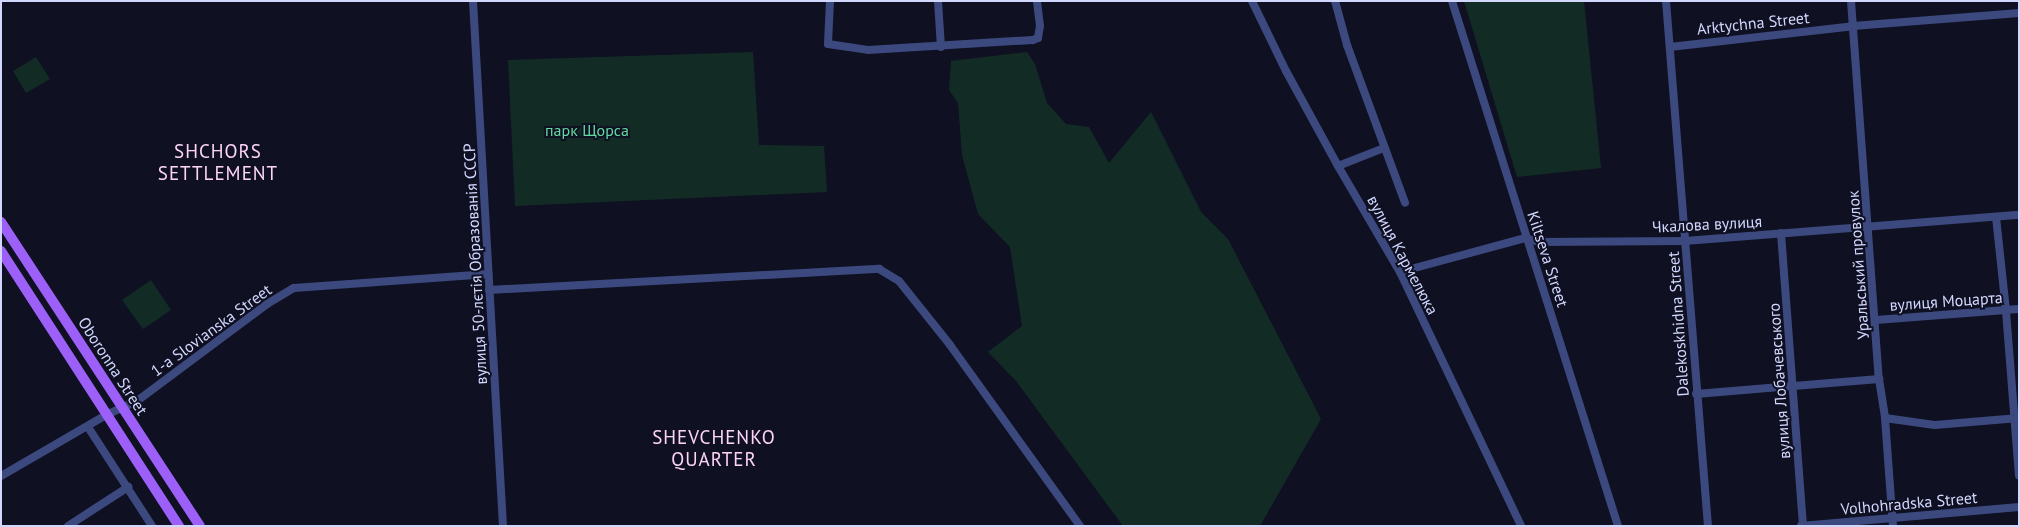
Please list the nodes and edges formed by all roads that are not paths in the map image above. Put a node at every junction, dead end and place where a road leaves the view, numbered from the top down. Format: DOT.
graph roads {
  1 [pos="473,1"];
  2 [pos="830,1"];
  3 [pos="938,1"];
  4 [pos="1037,1"];
  5 [pos="1252,1"];
  6 [pos="1335,1"];
  7 [pos="1452,1"];
  8 [pos="1666,1"];
  9 [pos="1851,1"];
  10 [pos="2019,14"];
  11 [pos="1853,26"];
  12 [pos="1670,46"];
  13 [pos="941,47"];
  14 [pos="1384,148"];
  15 [pos="1338,166"];
  16 [pos="1405,203"];
  17 [pos="2019,215"];
  18 [pos="1996,217"];
  19 [pos="1,222"];
  20 [pos="1869,226"];
  21 [pos="1782,233"];
  22 [pos="1525,238"];
  23 [pos="1685,241"];
  24 [pos="1,252"];
  25 [pos="1400,272"];
  26 [pos="488,274"];
  27 [pos="489,290"];
  28 [pos="2019,310"];
  29 [pos="2006,311"];
  30 [pos="1876,320"];
  31 [pos="1879,379"];
  32 [pos="1793,386"];
  33 [pos="1696,394"];
  34 [pos="122,407"];
  35 [pos="108,414"];
  36 [pos="1885,418"];
  37 [pos="2017,418"];
  38 [pos="88,427"];
  39 [pos="1,476"];
  40 [pos="2019,476"];
  41 [pos="128,487"];
  42 [pos="2019,507"];
  43 [pos="1893,523"];
  44 [pos="197,525"];
  45 [pos="68,526"];
  46 [pos="152,526"];
  47 [pos="179,526"];
  48 [pos="503,526"];
  49 [pos="1080,526"];
  50 [pos="1521,526"];
  51 [pos="1618,526"];
  52 [pos="1708,526"];
  53 [pos="1802,526"];
  1 -- 26 [label="street, вулиця 50-лєтія Образованія СССР"];
  2 -- 13 [label="street"];
  3 -- 13 [label="street"];
  4 -- 13 [label="street"];
  5 -- 15 [label="street, вулиця Кармелюка"];
  6 -- 14 [label="street"];
  7 -- 22 [label="street, Kiltseva Street"];
  8 -- 12 [label="street, Dalekoskhidna Street"];
  9 -- 11 [label="street, Уральський провулок"];
  10 -- 11 [label="street, Arktychna Street"];
  11 -- 12 [label="street, Arktychna Street"];
  11 -- 20 [label="street, Уральський провулок"];
  12 -- 23 [label="street, Dalekoskhidna Street"];
  14 -- 15 [label="street"];
  14 -- 16 [label="street"];
  15 -- 25 [label="street, вулиця Кармелюка"];
  17 -- 18 [label="street, Чкалова вулиця"];
  18 -- 20 [label="street, Чкалова вулиця"];
  18 -- 29 [label="street"];
  19 -- 34 [label="main road, Oboronna Street"];
  20 -- 21 [label="street, Чкалова вулиця"];
  20 -- 30 [label="street, Уральський провулок"];
  21 -- 23 [label="street, Чкалова вулиця"];
  21 -- 32 [label="street, вулиця Лобачевського"];
  22 -- 23 [label="street, Чкалова вулиця"];
  22 -- 25 [label="street, Чкалова вулиця"];
  22 -- 51 [label="street, Kiltseva Street"];
  23 -- 33 [label="street, Dalekoskhidna Street"];
  24 -- 35 [label="main road, Oboronna Street"];
  25 -- 50 [label="street, вулиця Кармелюка"];
  26 -- 27 [label="street, вулиця 50-лєтія Образованія СССР"];
  26 -- 34 [label="street, 1-a Slovianska Street"];
  27 -- 48 [label="street, вулиця 50-лєтія Образованія СССР"];
  27 -- 49 [label="street"];
  28 -- 29 [label="street, вулиця Моцарта"];
  29 -- 30 [label="street, вулиця Моцарта"];
  29 -- 37 [label="street"];
  30 -- 31 [label="street, Уральський провулок"];
  31 -- 32 [label="street"];
  31 -- 36 [label="street, Уральський провулок"];
  32 -- 33 [label="street"];
  32 -- 53 [label="street, вулиця Лобачевського"];
  33 -- 52 [label="street, Dalekoskhidna Street"];
  34 -- 35 [label="street, 1-a Slovianska Street"];
  34 -- 44 [label="main road, Oboronna Street"];
  35 -- 38 [label="street, 1-a Slovianska Street"];
  35 -- 47 [label="main road, Oboronna Street"];
  36 -- 37 [label="street"];
  36 -- 43 [label="street, Уральський провулок"];
  37 -- 40 [label="street"];
  38 -- 39 [label="street, 1-a Slovianska Street"];
  38 -- 41 [label="street"];
  41 -- 45 [label="street"];
  41 -- 46 [label="street"];
  42 -- 43 [label="street, Volhohradska Street"];
  43 -- 53 [label="street, Volhohradska Street"];
}
